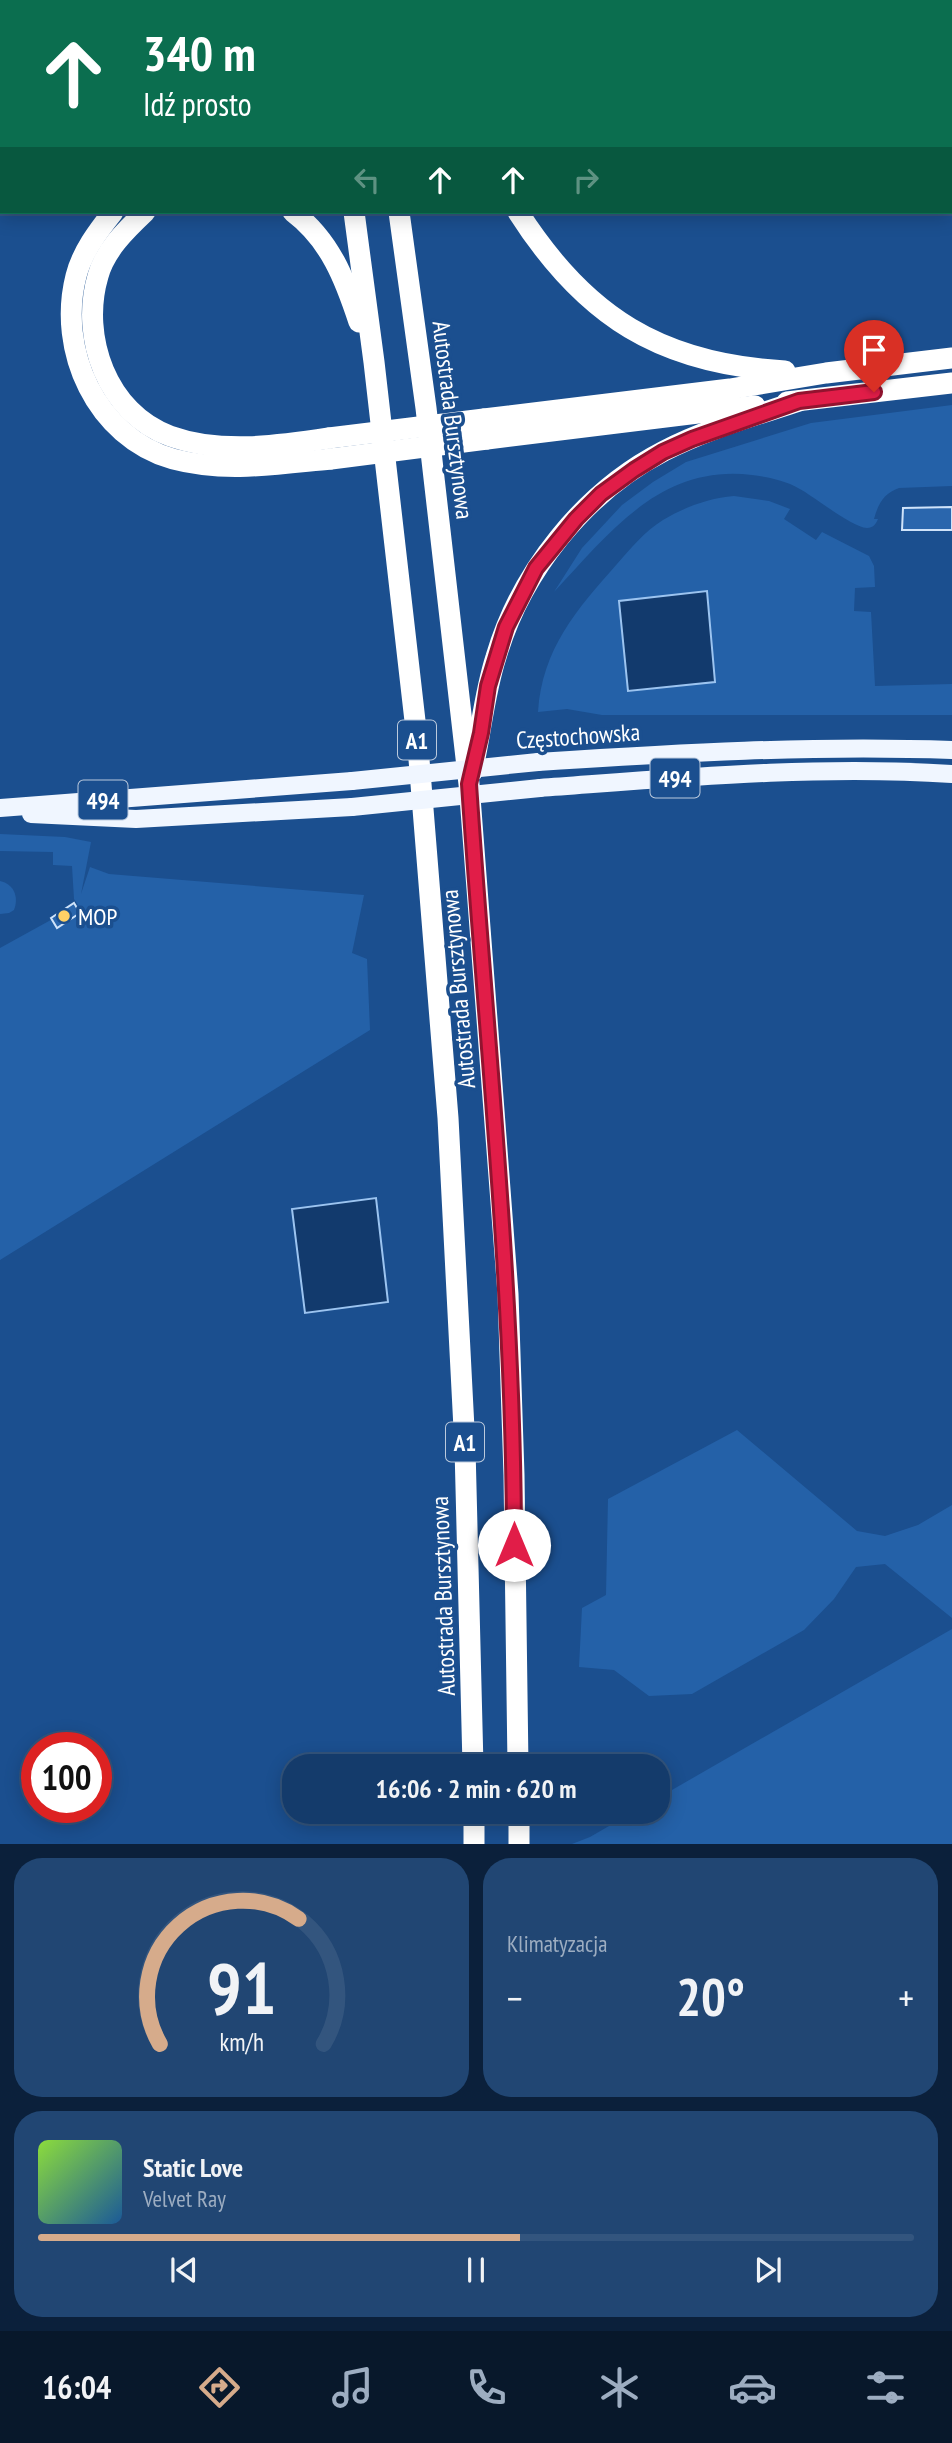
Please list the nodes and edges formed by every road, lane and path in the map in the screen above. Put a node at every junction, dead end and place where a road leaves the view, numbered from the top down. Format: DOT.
graph roads {
  1 [pos="111,214"];
  2 [pos="143,214"];
  3 [pos="295,214"];
  4 [pos="354,214"];
  5 [pos="399,214"];
  6 [pos="519,214"];
  7 [pos="952,358"];
  8 [pos="374,362"];
  9 [pos="826,373"];
  10 [pos="952,383"];
  11 [pos="799,401"];
  12 [pos="485,429"];
  13 [pos="330,449"];
  14 [pos="952,750"];
  15 [pos="952,774"];
  16 [pos="469,784"];
  17 [pos="0,808"];
  18 [pos="0,813"];
  19 [pos="473,1754"];
  20 [pos="518,1754"];
  21 [pos="474,1824"];
  22 [pos="519,1824"];
  23 [pos="474,1844"];
  24 [pos="519,1844"];
  1 -- 13 [label="highway"];
  2 -- 13 [label="highway"];
  3 -- 8 [label="highway"];
  4 -- 8 [label="highway, Autostrada Bursztynowa / A1"];
  5 -- 16 [label="highway, Autostrada Bursztynowa / A1"];
  6 -- 9 [label="highway"];
  7 -- 9 [label="highway"];
  8 -- 19 [label="highway, Autostrada Bursztynowa / A1"];
  9 -- 12 [label="highway"];
  10 -- 11 [label="highway"];
  11 -- 12 [label="highway"];
  11 -- 16 [label="highway"];
  12 -- 13 [label="highway, bridge"];
  14 -- 17 [label="main road, Częstochowska / 494, bridge"];
  15 -- 18 [label="main road, Częstochowska / 494, bridge"];
  16 -- 20 [label="highway, Autostrada Bursztynowa / A1"];
  21 -- 23 [label="highway"];
  22 -- 24 [label="highway"];
}
